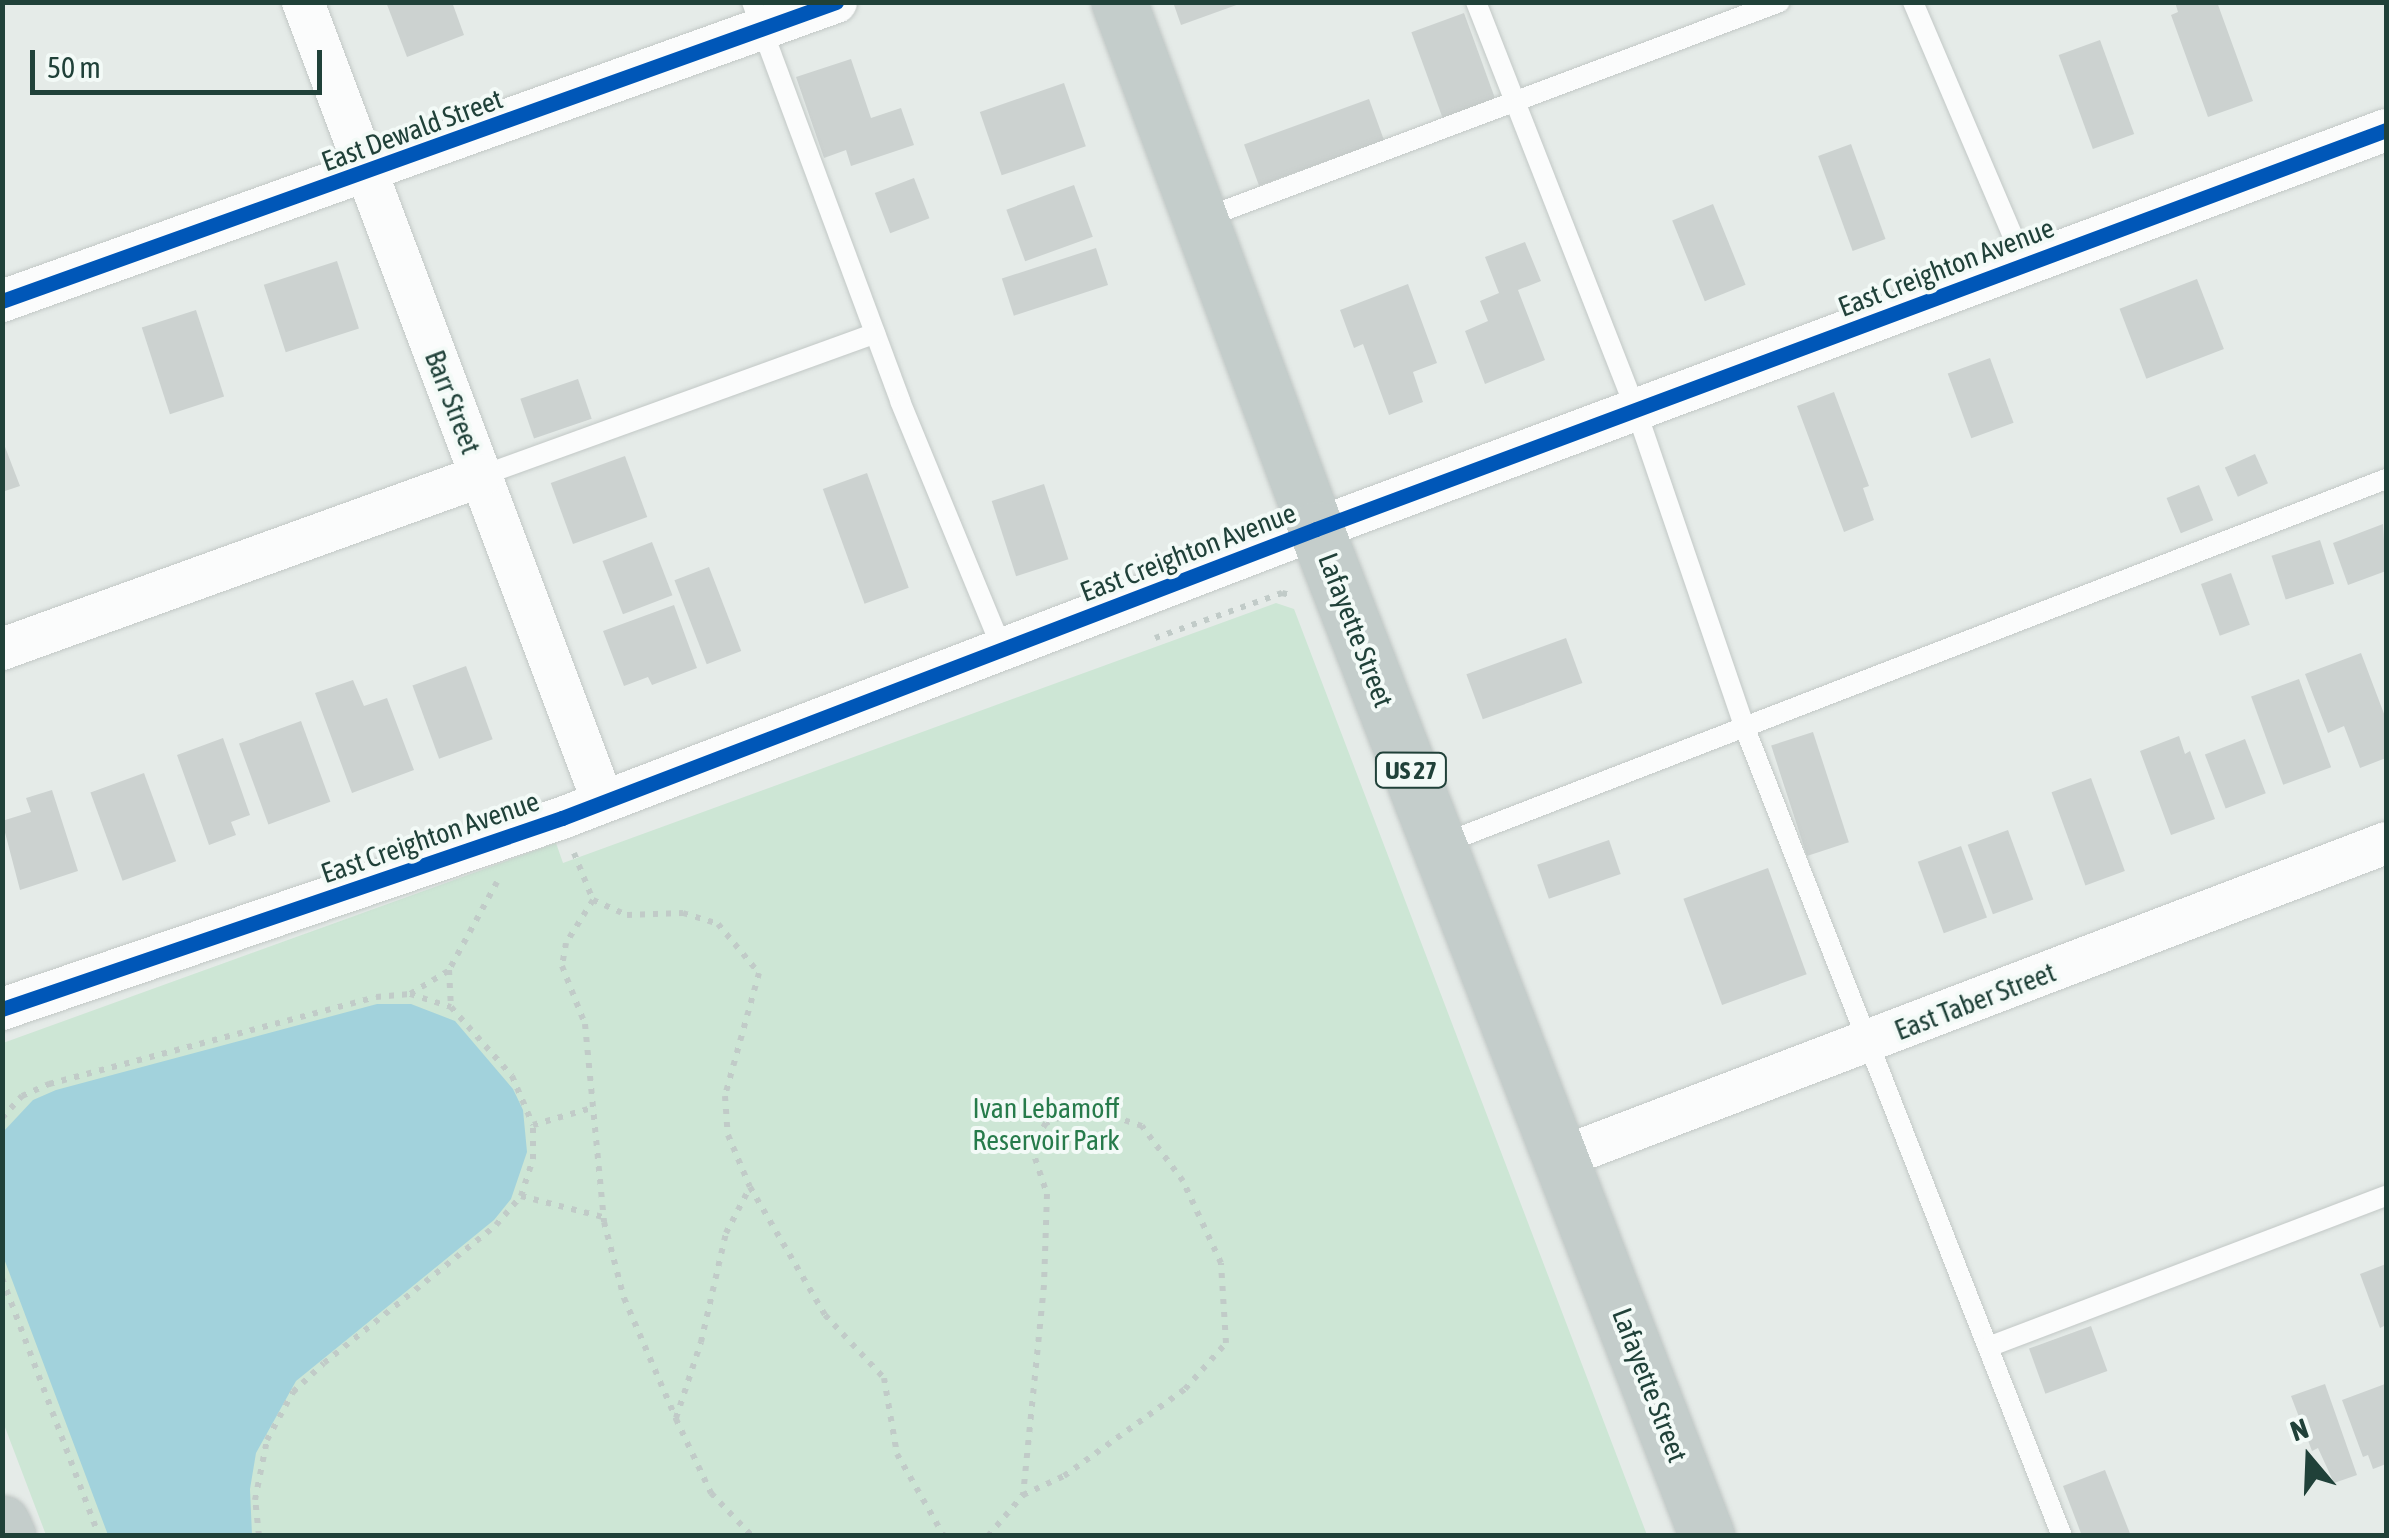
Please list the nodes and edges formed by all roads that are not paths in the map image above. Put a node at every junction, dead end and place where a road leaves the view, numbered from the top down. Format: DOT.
graph roads {
  1 [pos="303,2"];
  2 [pos="836,2"];
  3 [pos="1119,2"];
  4 [pos="1476,2"];
  5 [pos="1780,2"];
  6 [pos="1913,2"];
  7 [pos="757,16"];
  8 [pos="1516,104"];
  9 [pos="2386,130"];
  10 [pos="367,174"];
  11 [pos="1200,220"];
  12 [pos="2025,264"];
  13 [pos="2,300"];
  14 [pos="875,333"];
  15 [pos="1636,410"];
  16 [pos="481,476"];
  17 [pos="2386,479"];
  18 [pos="1316,529"];
  19 [pos="2,649"];
  20 [pos="1002,649"];
  21 [pos="1744,726"];
  22 [pos="603,802"];
  23 [pos="2386,843"];
  24 [pos="1440,845"];
  25 [pos="2,1009"];
  26 [pos="1871,1040"];
  27 [pos="1563,1157"];
  28 [pos="2386,1196"];
  29 [pos="1988,1347"];
  30 [pos="2,1523"];
  31 [pos="8,1536"];
  32 [pos="1707,1536"];
  33 [pos="2062,1536"];
  1 -- 10 [label="street, Barr Street"];
  2 -- 7 [label="street, East Dewald Street"];
  3 -- 11 [label="highway, Lafayette Street / US 27"];
  4 -- 8 [label="lane"];
  5 -- 8 [label="lane"];
  6 -- 12 [label="lane"];
  7 -- 10 [label="street, East Dewald Street"];
  7 -- 14 [label="lane"];
  8 -- 11 [label="lane"];
  8 -- 15 [label="lane"];
  9 -- 12 [label="street, East Creighton Avenue"];
  10 -- 13 [label="street, East Dewald Street"];
  10 -- 16 [label="street, Barr Street"];
  11 -- 18 [label="highway, Lafayette Street / US 27"];
  12 -- 15 [label="street, East Creighton Avenue"];
  14 -- 16 [label="lane"];
  14 -- 20 [label="lane"];
  15 -- 18 [label="street, East Creighton Avenue"];
  15 -- 21 [label="lane"];
  16 -- 19 [label="street"];
  16 -- 22 [label="street, Barr Street"];
  17 -- 21 [label="lane"];
  18 -- 20 [label="street, East Creighton Avenue"];
  18 -- 24 [label="highway, Lafayette Street / US 27"];
  20 -- 22 [label="street, East Creighton Avenue"];
  21 -- 24 [label="lane"];
  21 -- 26 [label="lane"];
  22 -- 25 [label="street, East Creighton Avenue"];
  23 -- 26 [label="street, East Taber Street"];
  24 -- 27 [label="highway, Lafayette Street / US 27"];
  26 -- 27 [label="street, East Taber Street"];
  26 -- 29 [label="lane"];
  27 -- 32 [label="highway, Lafayette Street / US 27"];
  28 -- 29 [label="lane"];
  29 -- 33 [label="lane"];
  30 -- 31 [label="highway"];
}
